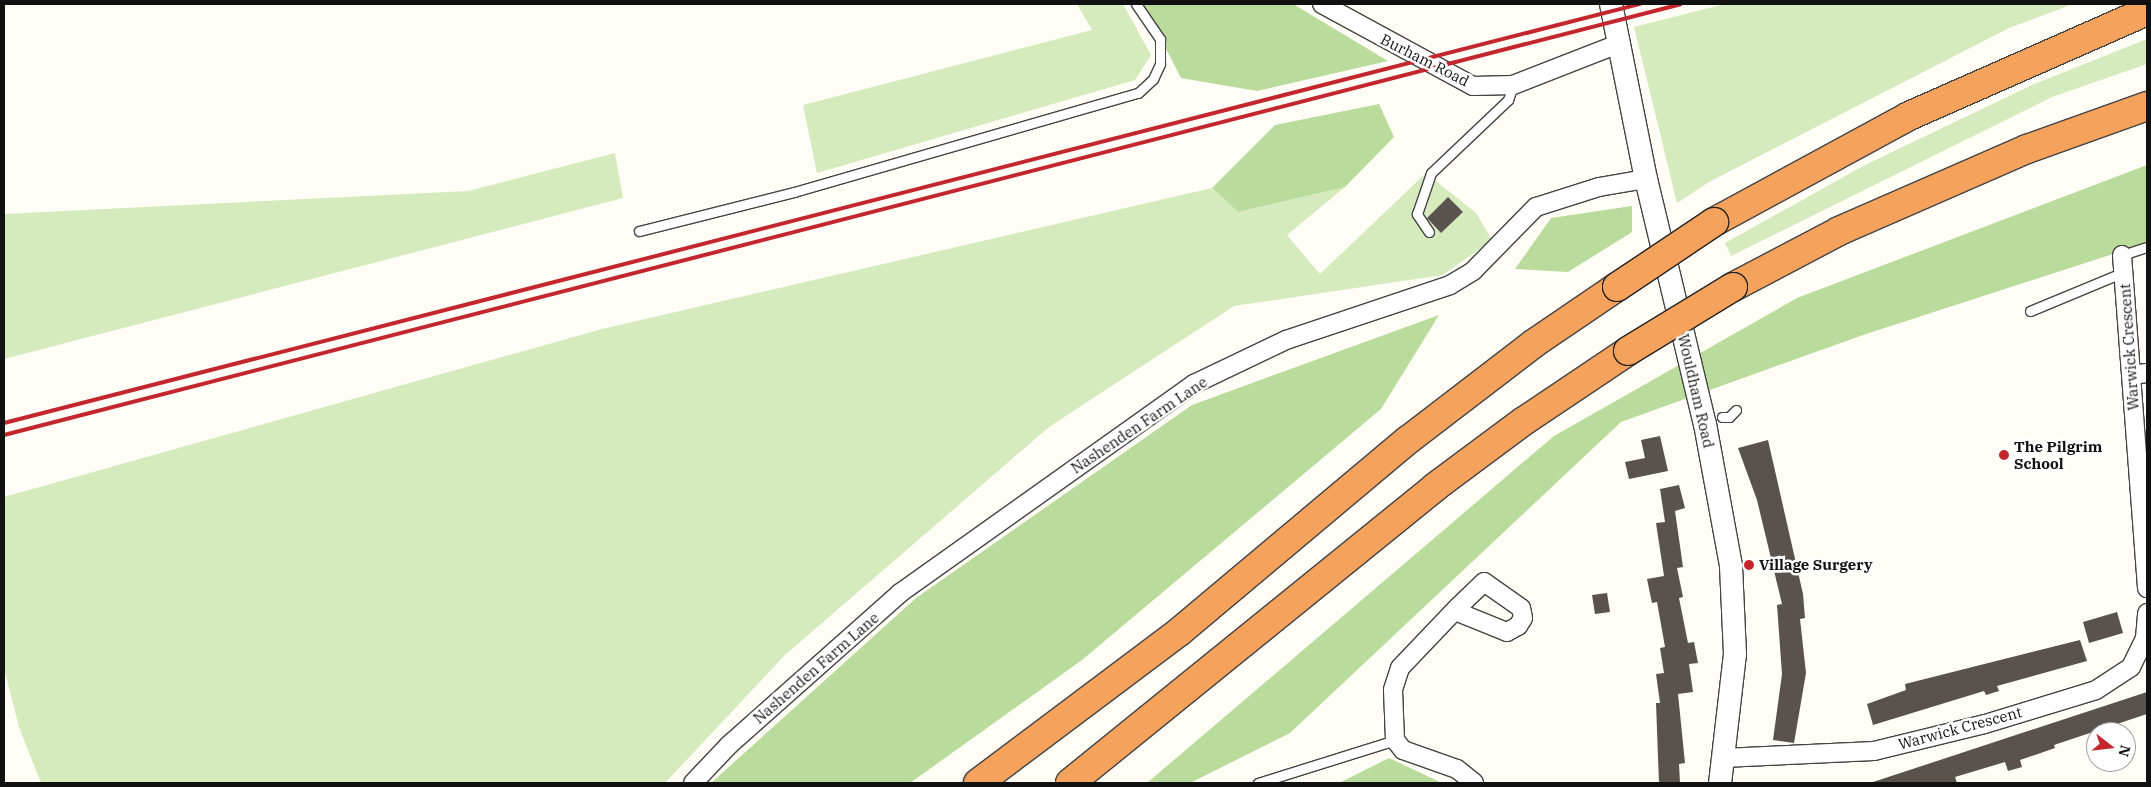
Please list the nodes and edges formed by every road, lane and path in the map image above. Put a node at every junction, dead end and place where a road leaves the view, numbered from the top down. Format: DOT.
graph roads {
  1 [pos="1136,4"];
  2 [pos="1322,4"];
  3 [pos="1610,4"];
  4 [pos="2147,11"];
  5 [pos="1618,44"];
  6 [pos="1513,85"];
  7 [pos="2147,106"];
  8 [pos="1646,179"];
  9 [pos="639,231"];
  10 [pos="1429,232"];
  11 [pos="2147,247"];
  12 [pos="2122,255"];
  13 [pos="2124,272"];
  14 [pos="2030,311"];
  15 [pos="2139,374"];
  16 [pos="1736,410"];
  17 [pos="1722,417"];
  18 [pos="2142,475"];
  19 [pos="2147,588"];
  20 [pos="1455,610"];
  21 [pos="2147,612"];
  22 [pos="2146,638"];
  23 [pos="1395,740"];
  24 [pos="1723,758"];
  25 [pos="693,783"];
  26 [pos="978,783"];
  27 [pos="1070,783"];
  28 [pos="1258,783"];
  29 [pos="1474,783"];
  30 [pos="1720,783"];
  1 -- 9 [label="lane"];
  2 -- 6 [label="street, Burham Road"];
  3 -- 5 [label="street, Wouldham Road"];
  4 -- 26 [label="highway, bridge"];
  5 -- 6 [label="street, Burham Road"];
  5 -- 8 [label="street, Wouldham Road"];
  6 -- 10 [label="lane"];
  7 -- 27 [label="highway, bridge"];
  8 -- 24 [label="street, Wouldham Road"];
  8 -- 25 [label="street, Nashenden Farm Lane"];
  11 -- 12 [label="lane"];
  12 -- 13 [label="street, Warwick Crescent"];
  13 -- 14 [label="lane"];
  13 -- 15 [label="street, Warwick Crescent"];
  15 -- 18 [label="street, Warwick Crescent"];
  16 -- 17 [label="lane"];
  18 -- 19 [label="street, Warwick Crescent"];
  20 -- 23 [label="street"];
  21 -- 22 [label="street, Warwick Crescent"];
  22 -- 24 [label="street, Warwick Crescent"];
  23 -- 28 [label="lane"];
  23 -- 29 [label="street"];
  24 -- 30 [label="street, Wouldham Road"];
}
